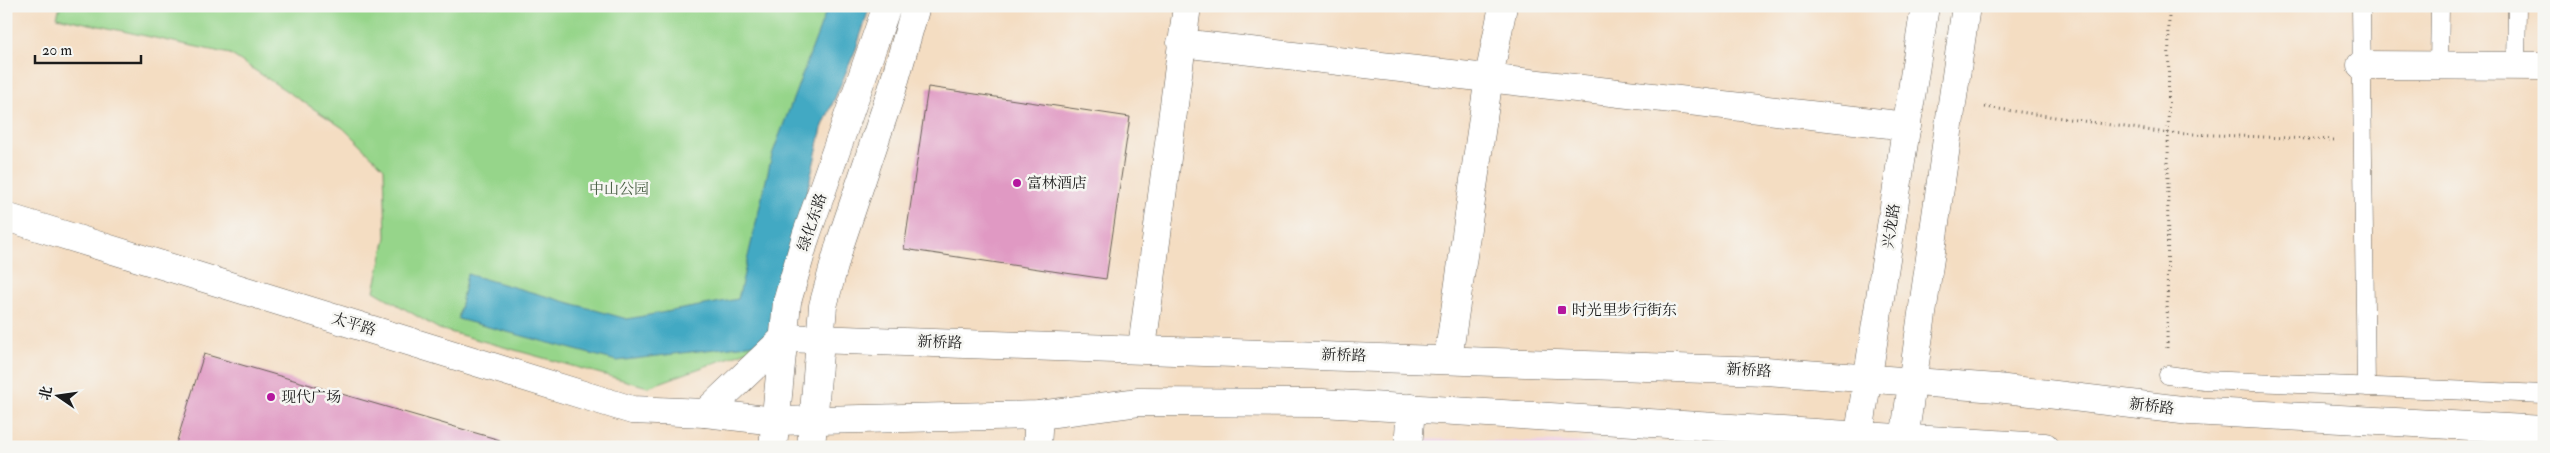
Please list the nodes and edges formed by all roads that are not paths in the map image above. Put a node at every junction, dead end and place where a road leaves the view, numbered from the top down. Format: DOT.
graph roads {
  1 [pos="888,6"];
  2 [pos="916,6"];
  3 [pos="1187,6"];
  4 [pos="1503,6"];
  5 [pos="1925,6"];
  6 [pos="1966,6"];
  7 [pos="2361,6"];
  8 [pos="2440,6"];
  9 [pos="2517,6"];
  10 [pos="1181,43"];
  11 [pos="2361,65"];
  12 [pos="2439,66"];
  13 [pos="2516,66"];
  14 [pos="2544,66"];
  15 [pos="1490,77"];
  16 [pos="1907,126"];
  17 [pos="6,217"];
  18 [pos="784,338"];
  19 [pos="821,339"];
  20 [pos="1142,348"];
  21 [pos="1448,359"];
  22 [pos="2168,375"];
  23 [pos="1868,379"];
  24 [pos="1912,382"];
  25 [pos="2366,387"];
  26 [pos="2544,394"];
  27 [pos="1411,408"];
  28 [pos="705,412"];
  29 [pos="1039,415"];
  30 [pos="2544,430"];
  31 [pos="774,434"];
  32 [pos="812,434"];
  33 [pos="1858,442"];
  34 [pos="1903,443"];
  35 [pos="1036,447"];
  36 [pos="1408,447"];
  37 [pos="2045,447"];
  1 -- 18 [label="main road, 绿化东路"];
  2 -- 19 [label="main road"];
  3 -- 10 [label="main road"];
  4 -- 15 [label="main road"];
  5 -- 16 [label="main road, 兴龙路"];
  6 -- 24 [label="main road"];
  7 -- 11 [label="lane"];
  8 -- 12 [label="lane"];
  9 -- 13 [label="lane"];
  10 -- 15 [label="main road"];
  10 -- 20 [label="main road"];
  11 -- 12 [label="main road"];
  11 -- 25 [label="lane"];
  12 -- 13 [label="main road"];
  13 -- 14 [label="main road"];
  15 -- 16 [label="main road"];
  15 -- 21 [label="main road"];
  16 -- 23 [label="main road, 兴龙路"];
  17 -- 28 [label="main road, 太平路"];
  18 -- 19 [label="main road, 新桥路"];
  18 -- 28 [label="main road"];
  18 -- 31 [label="main road, 绿化东路"];
  19 -- 20 [label="main road, 新桥路"];
  19 -- 32 [label="main road"];
  20 -- 21 [label="main road, 新桥路"];
  21 -- 23 [label="main road, 新桥路"];
  22 -- 25 [label="lane"];
  23 -- 24 [label="main road, 新桥路"];
  23 -- 33 [label="main road, 兴龙路"];
  24 -- 30 [label="main road, 新桥路"];
  24 -- 34 [label="main road"];
  25 -- 26 [label="lane"];
  27 -- 29 [label="main road"];
  27 -- 33 [label="main road"];
  27 -- 36 [label="main road"];
  28 -- 31 [label="main road"];
  29 -- 32 [label="main road"];
  29 -- 35 [label="main road"];
  31 -- 32 [label="main road"];
  33 -- 34 [label="main road"];
  34 -- 37 [label="main road"];
}
